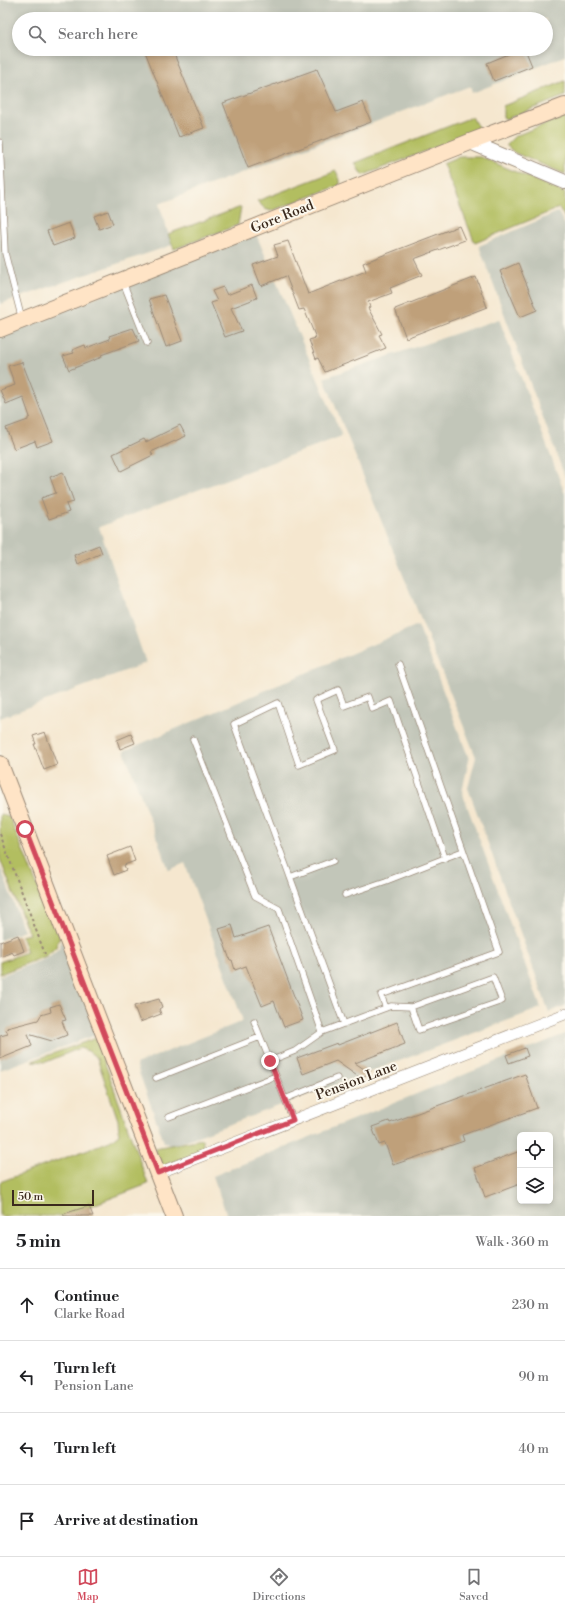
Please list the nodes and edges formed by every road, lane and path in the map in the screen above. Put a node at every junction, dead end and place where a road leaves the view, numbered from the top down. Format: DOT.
graph roads {
  1 [pos="565,106"];
  2 [pos="0,142"];
  3 [pos="470,142"];
  4 [pos="565,182"];
  5 [pos="123,280"];
  6 [pos="22,320"];
  7 [pos="0,329"];
  8 [pos="147,343"];
  9 [pos="398,664"];
  10 [pos="193,739"];
  11 [pos="0,764"];
  12 [pos="5,794"];
  13 [pos="0,834"];
  14 [pos="463,851"];
  15 [pos="445,858"];
  16 [pos="333,861"];
  17 [pos="290,877"];
  18 [pos="345,895"];
  19 [pos="45,954"];
  20 [pos="411,1007"];
  21 [pos="386,1008"];
  22 [pos="565,1014"];
  23 [pos="254,1022"];
  24 [pos="344,1024"];
  25 [pos="322,1032"];
  26 [pos="260,1037"];
  27 [pos="270,1061"];
  28 [pos="276,1076"];
  29 [pos="156,1078"];
  30 [pos="337,1078"];
  31 [pos="285,1099"];
  32 [pos="170,1117"];
  33 [pos="293,1120"];
  34 [pos="158,1173"];
  35 [pos="174,1216"];
  1 -- 3 [label="main road, Gore Road"];
  2 -- 6 [label="lane"];
  3 -- 4 [label="street"];
  3 -- 5 [label="main road, Gore Road"];
  5 -- 6 [label="main road, Gore Road"];
  5 -- 8 [label="lane"];
  6 -- 7 [label="main road, Gore Road"];
  9 -- 14 [label="lane"];
  10 -- 25 [label="lane"];
  11 -- 12 [label="main road"];
  12 -- 34 [label="main road"];
  13 -- 19 [label="path"];
  14 -- 15 [label="lane"];
  14 -- 21 [label="lane"];
  15 -- 17 [label="lane"];
  15 -- 18 [label="lane"];
  16 -- 17 [label="lane"];
  17 -- 24 [label="lane"];
  20 -- 20 [label="lane"];
  20 -- 21 [label="lane"];
  21 -- 24 [label="lane"];
  22 -- 33 [label="street, Pension Lane"];
  23 -- 26 [label="lane"];
  24 -- 25 [label="lane"];
  25 -- 27 [label="lane"];
  26 -- 27 [label="lane"];
  26 -- 29 [label="lane"];
  27 -- 28 [label="lane"];
  28 -- 31 [label="lane"];
  28 -- 32 [label="lane"];
  30 -- 31 [label="lane"];
  31 -- 33 [label="lane"];
  33 -- 34 [label="street, Pension Lane"];
  34 -- 35 [label="main road"];
}
